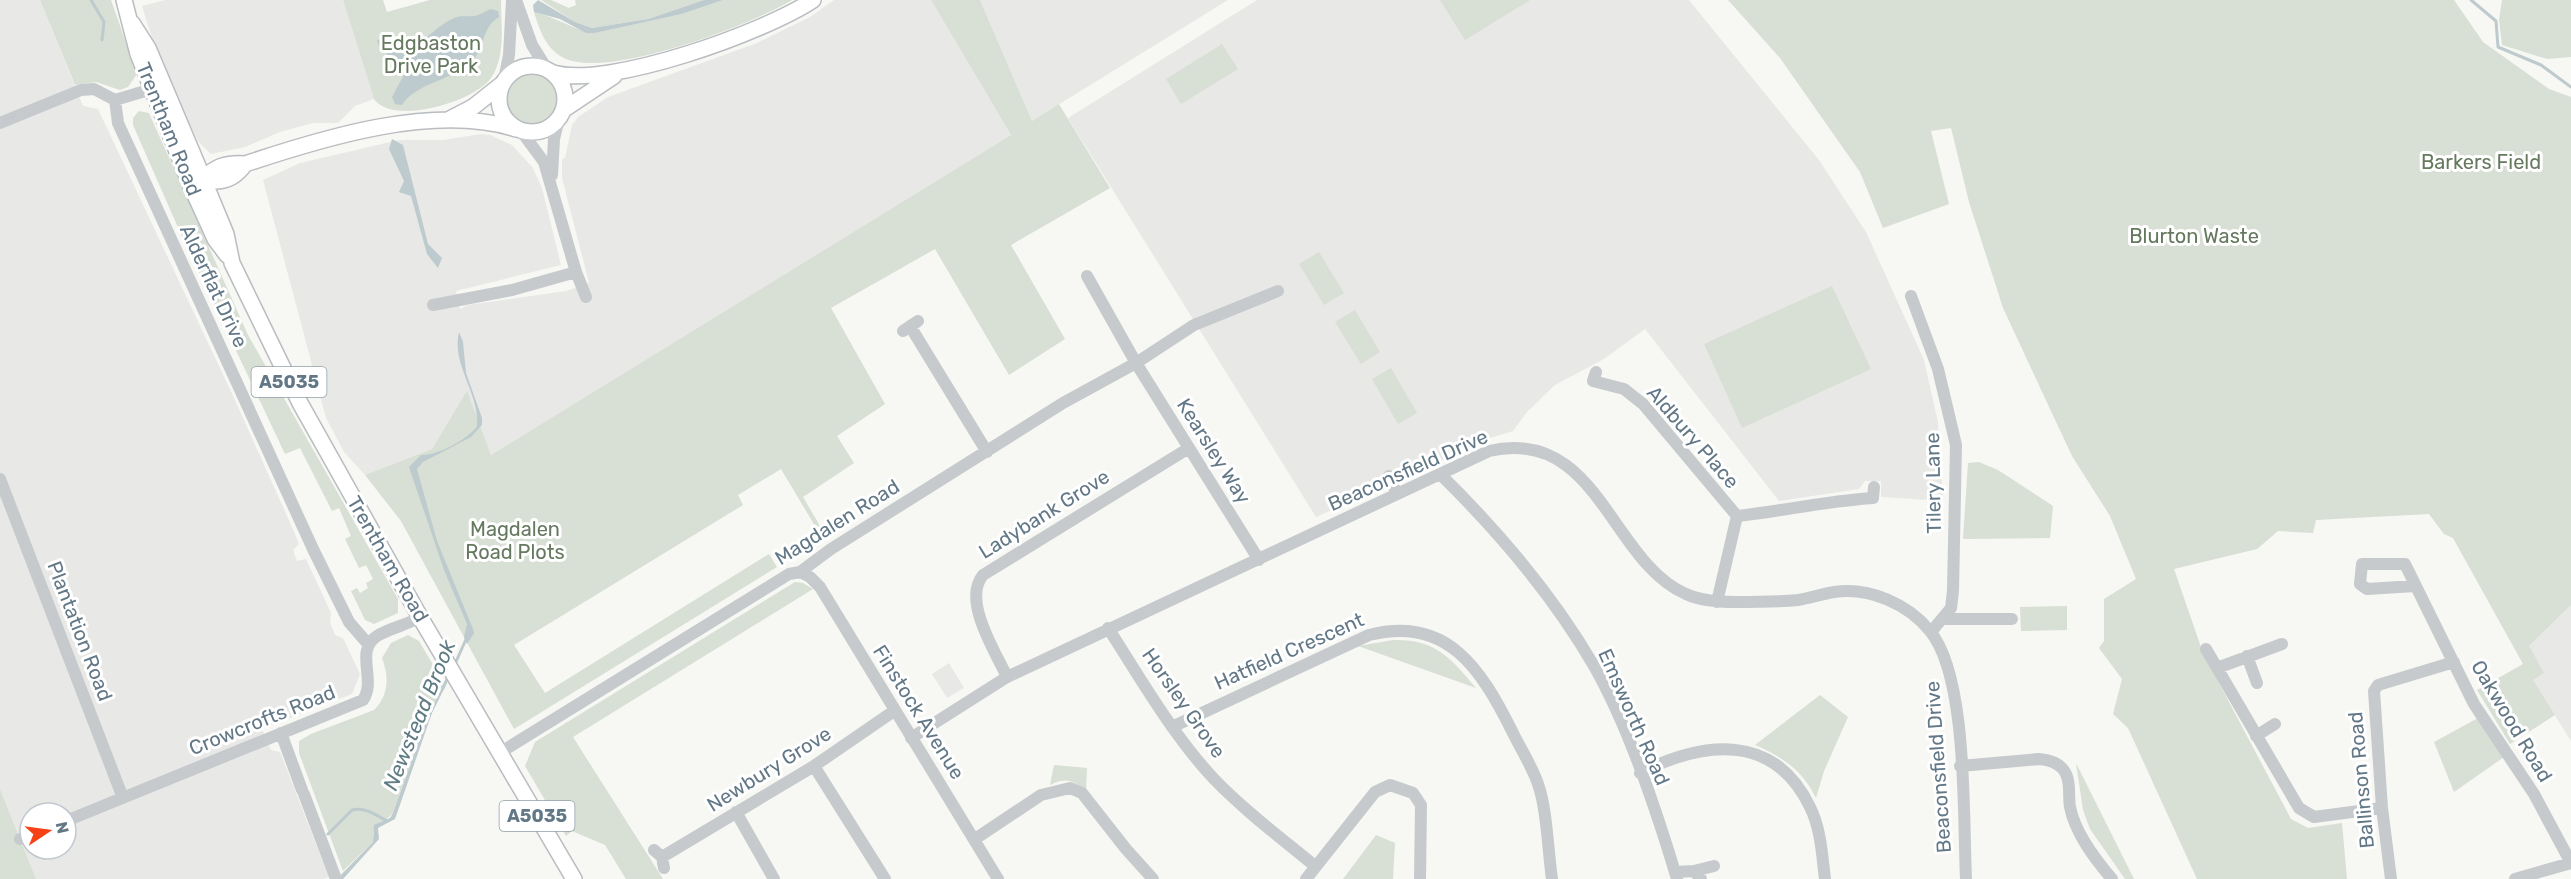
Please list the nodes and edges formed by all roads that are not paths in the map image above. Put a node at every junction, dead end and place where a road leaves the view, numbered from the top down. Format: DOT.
graph roads {
  1 [pos="124,0"];
  2 [pos="514,0"];
  3 [pos="813,0"];
  4 [pos="132,23"];
  5 [pos="550,71"];
  6 [pos="617,74"];
  7 [pos="503,82"];
  8 [pos="152,89"];
  9 [pos="115,100"];
  10 [pos="561,114"];
  11 [pos="448,120"];
  12 [pos="0,123"];
  13 [pos="518,130"];
  14 [pos="196,182"];
  15 [pos="551,182"];
  16 [pos="576,272"];
  17 [pos="1085,277"];
  18 [pos="1278,291"];
  19 [pos="1911,296"];
  20 [pos="586,297"];
  21 [pos="433,305"];
  22 [pos="910,326"];
  23 [pos="1136,363"];
  24 [pos="1596,372"];
  25 [pos="1189,448"];
  26 [pos="987,452"];
  27 [pos="1440,474"];
  28 [pos="1389,476"];
  29 [pos="0,479"];
  30 [pos="1874,487"];
  31 [pos="1397,494"];
  32 [pos="1737,516"];
  33 [pos="1259,560"];
  34 [pos="800,572"];
  35 [pos="2415,586"];
  36 [pos="1717,602"];
  37 [pos="420,617"];
  38 [pos="1944,619"];
  39 [pos="2012,620"];
  40 [pos="1108,628"];
  41 [pos="1931,632"];
  42 [pos="368,644"];
  43 [pos="2282,644"];
  44 [pos="2206,649"];
  45 [pos="2247,656"];
  46 [pos="2454,662"];
  47 [pos="2217,668"];
  48 [pos="1007,676"];
  49 [pos="2257,683"];
  50 [pos="894,711"];
  51 [pos="2275,724"];
  52 [pos="1172,727"];
  53 [pos="281,733"];
  54 [pos="2256,736"];
  55 [pos="911,738"];
  56 [pos="501,752"];
  57 [pos="814,766"];
  58 [pos="1960,766"];
  59 [pos="1640,773"];
  60 [pos="123,798"];
  61 [pos="2382,808"];
  62 [pos="736,812"];
  63 [pos="78,816"];
  64 [pos="975,839"];
  65 [pos="660,858"];
  66 [pos="2571,863"];
  67 [pos="1316,866"];
  68 [pos="1714,866"];
  69 [pos="1698,875"];
  70 [pos="1676,876"];
  71 [pos="336,878"];
  72 [pos="574,879"];
  73 [pos="774,879"];
  74 [pos="885,879"];
  75 [pos="998,879"];
  76 [pos="1153,879"];
  77 [pos="1306,879"];
  78 [pos="1420,879"];
  79 [pos="1552,879"];
  80 [pos="1825,879"];
  81 [pos="1965,879"];
  82 [pos="2112,879"];
  83 [pos="2391,879"];
  84 [pos="2515,879"];
  1 -- 4 [label="main road, Trentham Road / A5035"];
  2 -- 5 [label="street"];
  2 -- 7 [label="street"];
  3 -- 6 [label="main road"];
  4 -- 8 [label="main road, Trentham Road / A5035"];
  4 -- 14 [label="main road, Trentham Road / A5035"];
  5 -- 6 [label="main road"];
  5 -- 7 [label="main road"];
  5 -- 10 [label="main road"];
  6 -- 10 [label="main road"];
  7 -- 11 [label="main road"];
  7 -- 13 [label="main road"];
  8 -- 9 [label="street"];
  8 -- 14 [label="main road, Trentham Road / A5035"];
  9 -- 12 [label="street"];
  9 -- 42 [label="street, Alderflat Drive"];
  10 -- 13 [label="main road"];
  10 -- 15 [label="street"];
  11 -- 13 [label="main road"];
  11 -- 14 [label="main road"];
  13 -- 15 [label="street"];
  14 -- 37 [label="main road, Trentham Road / A5035"];
  15 -- 16 [label="street"];
  16 -- 20 [label="street"];
  16 -- 21 [label="street"];
  17 -- 23 [label="street, Kearsley Way"];
  18 -- 23 [label="street, Magdalen Road"];
  19 -- 38 [label="street, Tilery Lane"];
  22 -- 26 [label="street"];
  23 -- 25 [label="street, Kearsley Way"];
  23 -- 26 [label="street, Magdalen Road"];
  24 -- 32 [label="street, Aldbury Place"];
  25 -- 33 [label="street, Kearsley Way"];
  25 -- 48 [label="street, Ladybank Grove"];
  26 -- 34 [label="street, Magdalen Road"];
  27 -- 31 [label="street, Beaconsfield Drive"];
  27 -- 36 [label="street, Beaconsfield Drive"];
  27 -- 59 [label="street, Emsworth Road"];
  28 -- 31 [label="street"];
  29 -- 60 [label="street, Plantation Road"];
  30 -- 32 [label="street"];
  31 -- 33 [label="street, Beaconsfield Drive"];
  32 -- 36 [label="street"];
  33 -- 40 [label="street, Beaconsfield Drive"];
  34 -- 50 [label="street, Finstock Avenue"];
  34 -- 56 [label="street, Magdalen Road"];
  35 -- 46 [label="street, Oakwood Road"];
  36 -- 41 [label="street, Beaconsfield Drive"];
  37 -- 42 [label="street"];
  37 -- 56 [label="main road, Trentham Road / A5035"];
  38 -- 39 [label="street"];
  38 -- 41 [label="street, Tilery Lane"];
  40 -- 48 [label="street, Beaconsfield Drive"];
  40 -- 52 [label="street, Horsley Grove"];
  41 -- 58 [label="street, Beaconsfield Drive"];
  42 -- 53 [label="street, Crowcrofts Road"];
  43 -- 45 [label="street"];
  44 -- 47 [label="street"];
  45 -- 47 [label="street"];
  45 -- 49 [label="street"];
  46 -- 61 [label="street, Ballinson Road"];
  46 -- 66 [label="street, Oakwood Road"];
  47 -- 54 [label="street"];
  48 -- 55 [label="street, Beaconsfield Drive"];
  50 -- 55 [label="street, Finstock Avenue"];
  50 -- 57 [label="street, Newbury Grove"];
  51 -- 54 [label="street"];
  52 -- 67 [label="street, Horsley Grove"];
  52 -- 79 [label="street, Hatfield Crescent"];
  53 -- 60 [label="street, Crowcrofts Road"];
  53 -- 71 [label="street"];
  54 -- 61 [label="street"];
  55 -- 64 [label="street, Finstock Avenue"];
  56 -- 72 [label="main road, Trentham Road / A5035"];
  57 -- 62 [label="street, Newbury Grove"];
  57 -- 74 [label="street"];
  58 -- 81 [label="street, Beaconsfield Drive"];
  58 -- 82 [label="street"];
  59 -- 70 [label="street, Emsworth Road"];
  59 -- 80 [label="street"];
  60 -- 63 [label="street, Crowcrofts Road"];
  61 -- 83 [label="street, Ballinson Road"];
  62 -- 65 [label="street, Newbury Grove"];
  62 -- 73 [label="street"];
  64 -- 75 [label="street, Finstock Avenue"];
  64 -- 76 [label="street"];
  66 -- 84 [label="street"];
  67 -- 77 [label="street"];
  67 -- 78 [label="street"];
  68 -- 69 [label="street"];
  69 -- 70 [label="street"];
}
